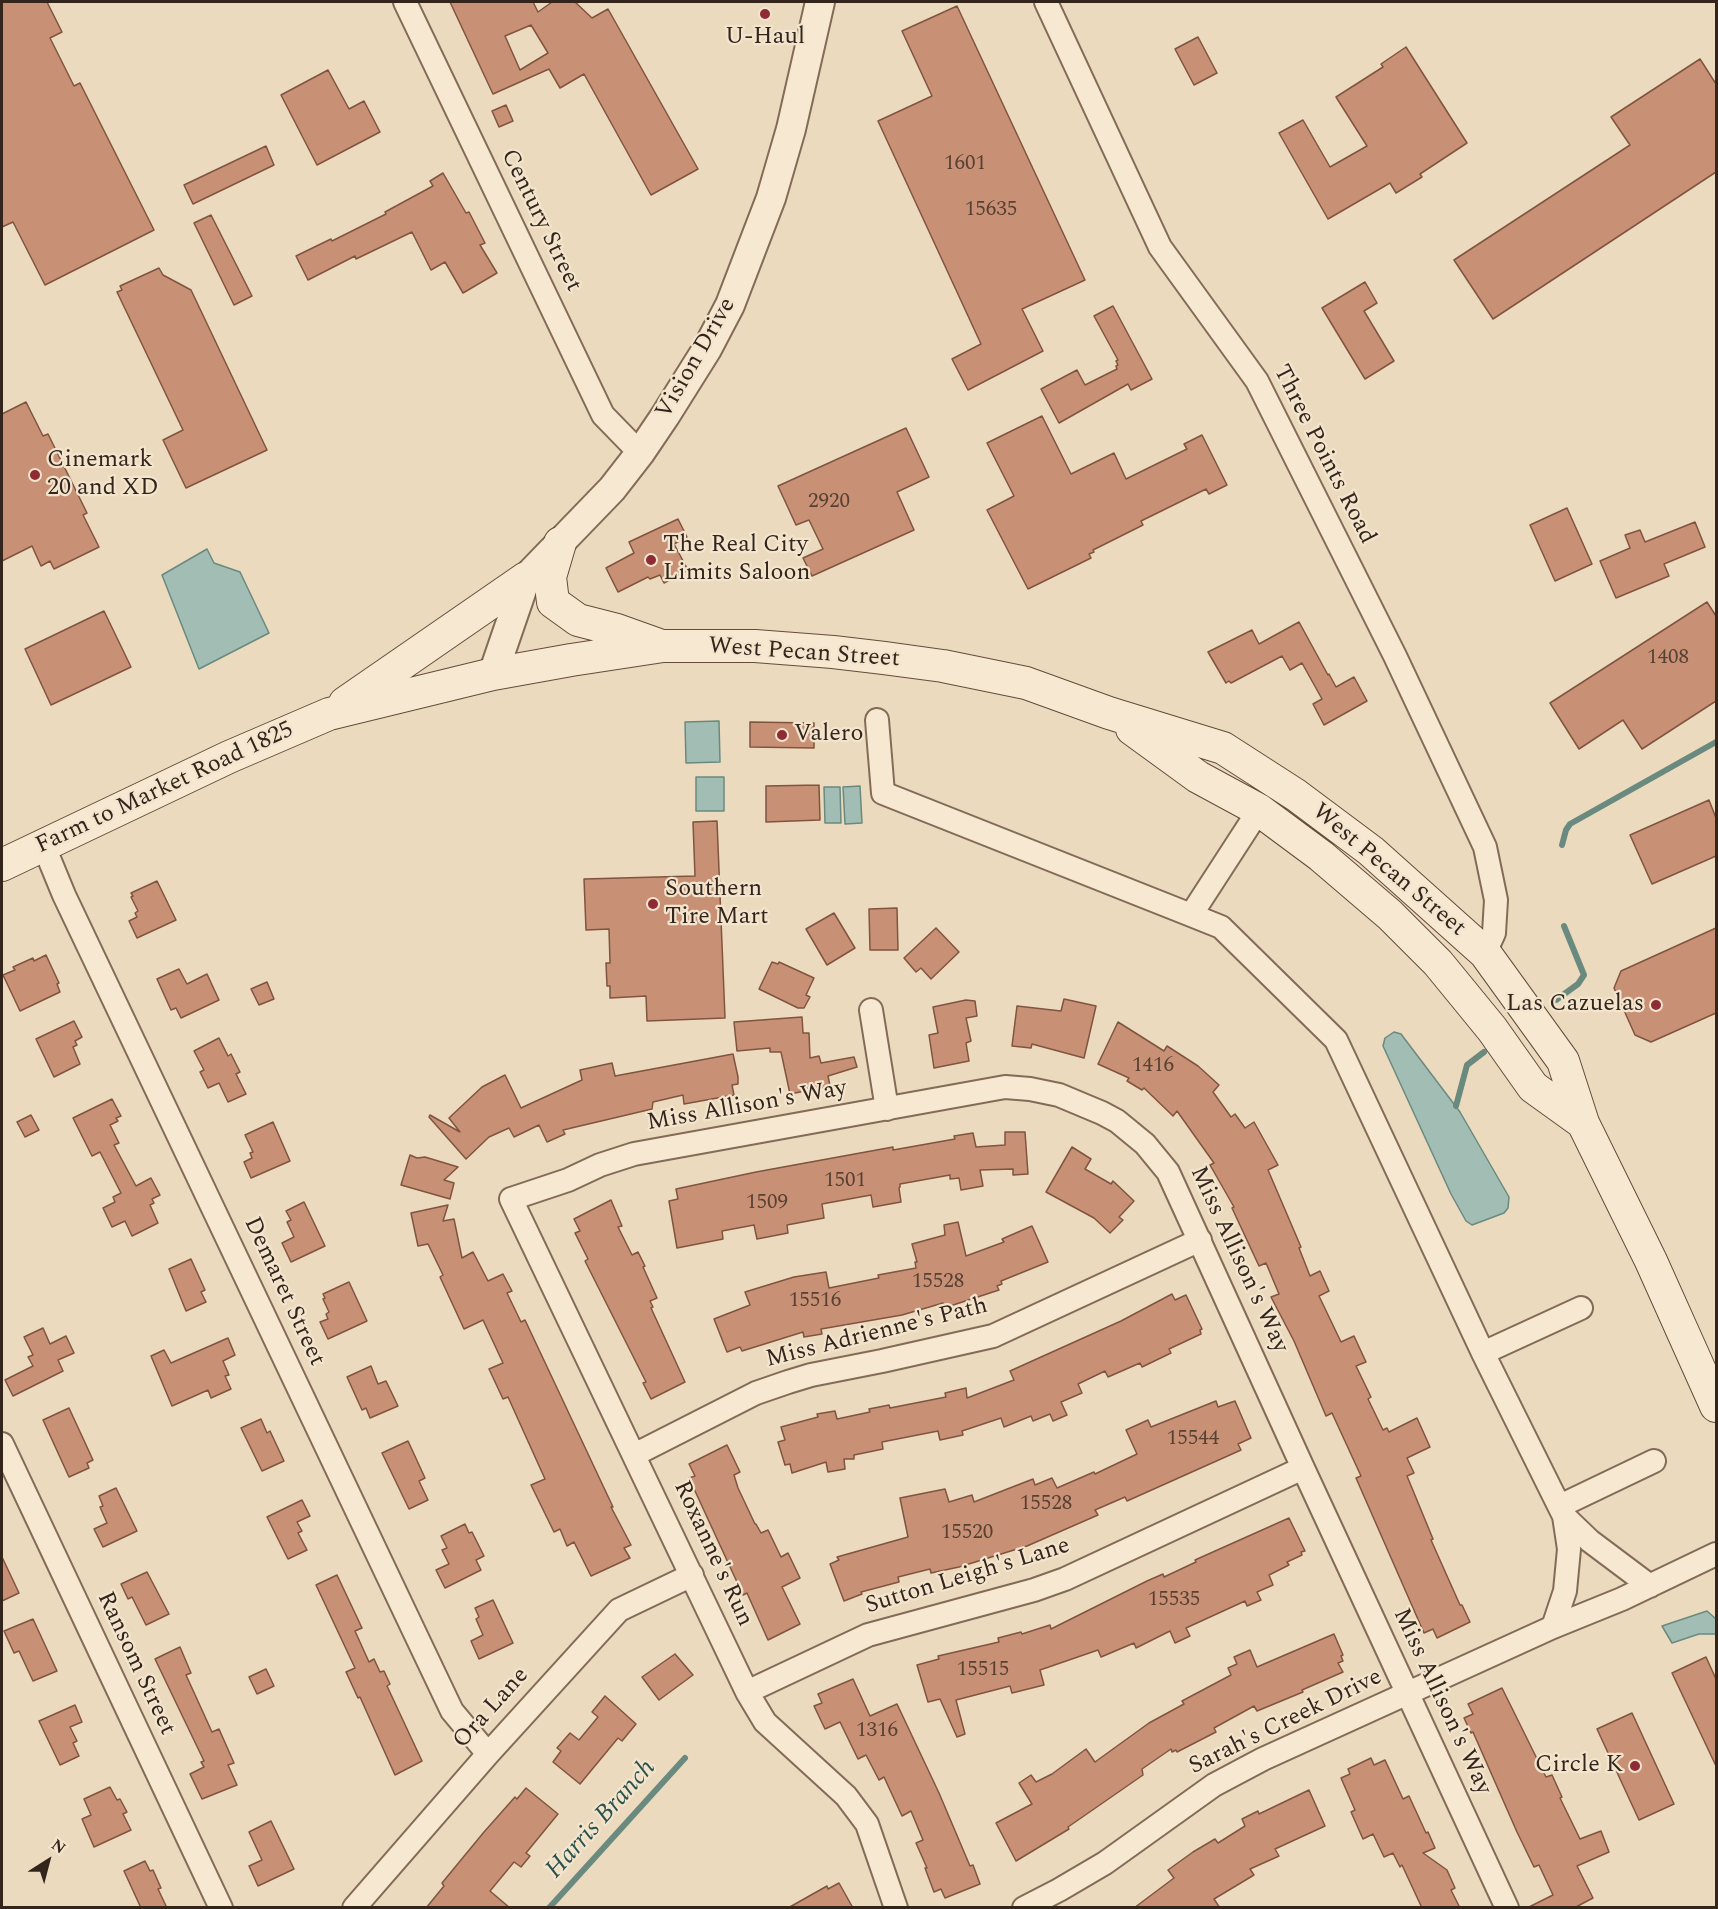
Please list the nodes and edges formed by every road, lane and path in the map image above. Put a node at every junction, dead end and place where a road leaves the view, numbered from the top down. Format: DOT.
graph roads {
  1 [pos="405,2"];
  2 [pos="820,2"];
  3 [pos="1046,2"];
  4 [pos="640,453"];
  5 [pos="560,543"];
  6 [pos="526,578"];
  7 [pos="663,646"];
  8 [pos="493,674"];
  9 [pos="1109,713"];
  10 [pos="329,714"];
  11 [pos="877,720"];
  12 [pos="1259,810"];
  13 [pos="44,844"];
  14 [pos="2,865"];
  15 [pos="1191,915"];
  16 [pos="1485,953"];
  17 [pos="871,1010"];
  18 [pos="887,1109"];
  19 [pos="1583,1123"];
  20 [pos="511,1199"];
  21 [pos="1200,1240"];
  22 [pos="1581,1308"];
  23 [pos="1483,1353"];
  24 [pos="1716,1406"];
  25 [pos="2,1444"];
  26 [pos="634,1455"];
  27 [pos="1654,1461"];
  28 [pos="1303,1468"];
  29 [pos="1562,1511"];
  30 [pos="1716,1554"];
  31 [pos="692,1575"];
  32 [pos="1650,1586"];
  33 [pos="1553,1627"];
  34 [pos="747,1692"];
  35 [pos="1407,1694"];
  36 [pos="488,1754"];
  37 [pos="221,1908"];
  38 [pos="354,1908"];
  39 [pos="896,1908"];
  40 [pos="1024,1908"];
  41 [pos="1506,1908"];
  1 -- 4 [label="street, Century Street"];
  2 -- 4 [label="street, Vision Drive"];
  3 -- 16 [label="street, Three Points Road"];
  4 -- 5 [label="street, Vision Drive"];
  5 -- 6 [label="street, Vision Drive"];
  5 -- 7 [label="main road"];
  6 -- 8 [label="street, Vision Drive"];
  6 -- 10 [label="main road"];
  7 -- 8 [label="main road, West Pecan Street"];
  7 -- 9 [label="main road, West Pecan Street"];
  8 -- 10 [label="main road, West Pecan Street"];
  9 -- 12 [label="main road, West Pecan Street"];
  9 -- 16 [label="main road, West Pecan Street"];
  10 -- 13 [label="main road, Farm to Market Road 1825"];
  11 -- 15 [label="street"];
  12 -- 15 [label="street"];
  12 -- 19 [label="main road, West Pecan Street"];
  13 -- 14 [label="main road, Farm to Market Road 1825"];
  13 -- 36 [label="street, Demaret Street"];
  15 -- 23 [label="street"];
  16 -- 19 [label="main road, West Pecan Street"];
  17 -- 18 [label="street"];
  18 -- 20 [label="street, Miss Allison's Way"];
  18 -- 21 [label="street, Miss Allison's Way"];
  19 -- 24 [label="main road, West Pecan Street"];
  20 -- 26 [label="street, Roxanne's Run"];
  21 -- 26 [label="street, Miss Adrienne's Path"];
  21 -- 28 [label="street, Miss Allison's Way"];
  22 -- 23 [label="street"];
  23 -- 29 [label="street"];
  25 -- 37 [label="street, Ransom Street"];
  26 -- 31 [label="street, Roxanne's Run"];
  27 -- 29 [label="street"];
  28 -- 34 [label="street, Sutton Leigh's Lane"];
  28 -- 35 [label="street, Miss Allison's Way"];
  29 -- 32 [label="street"];
  29 -- 33 [label="street"];
  30 -- 32 [label="street, Sarah's Creek Drive"];
  31 -- 34 [label="street, Roxanne's Run"];
  31 -- 36 [label="street, Ora Lane"];
  32 -- 33 [label="street, Sarah's Creek Drive"];
  33 -- 35 [label="street, Sarah's Creek Drive"];
  34 -- 39 [label="street, Roxanne's Run"];
  35 -- 40 [label="street, Sarah's Creek Drive"];
  35 -- 41 [label="street, Miss Allison's Way"];
  36 -- 38 [label="street, Ora Lane"];
}
